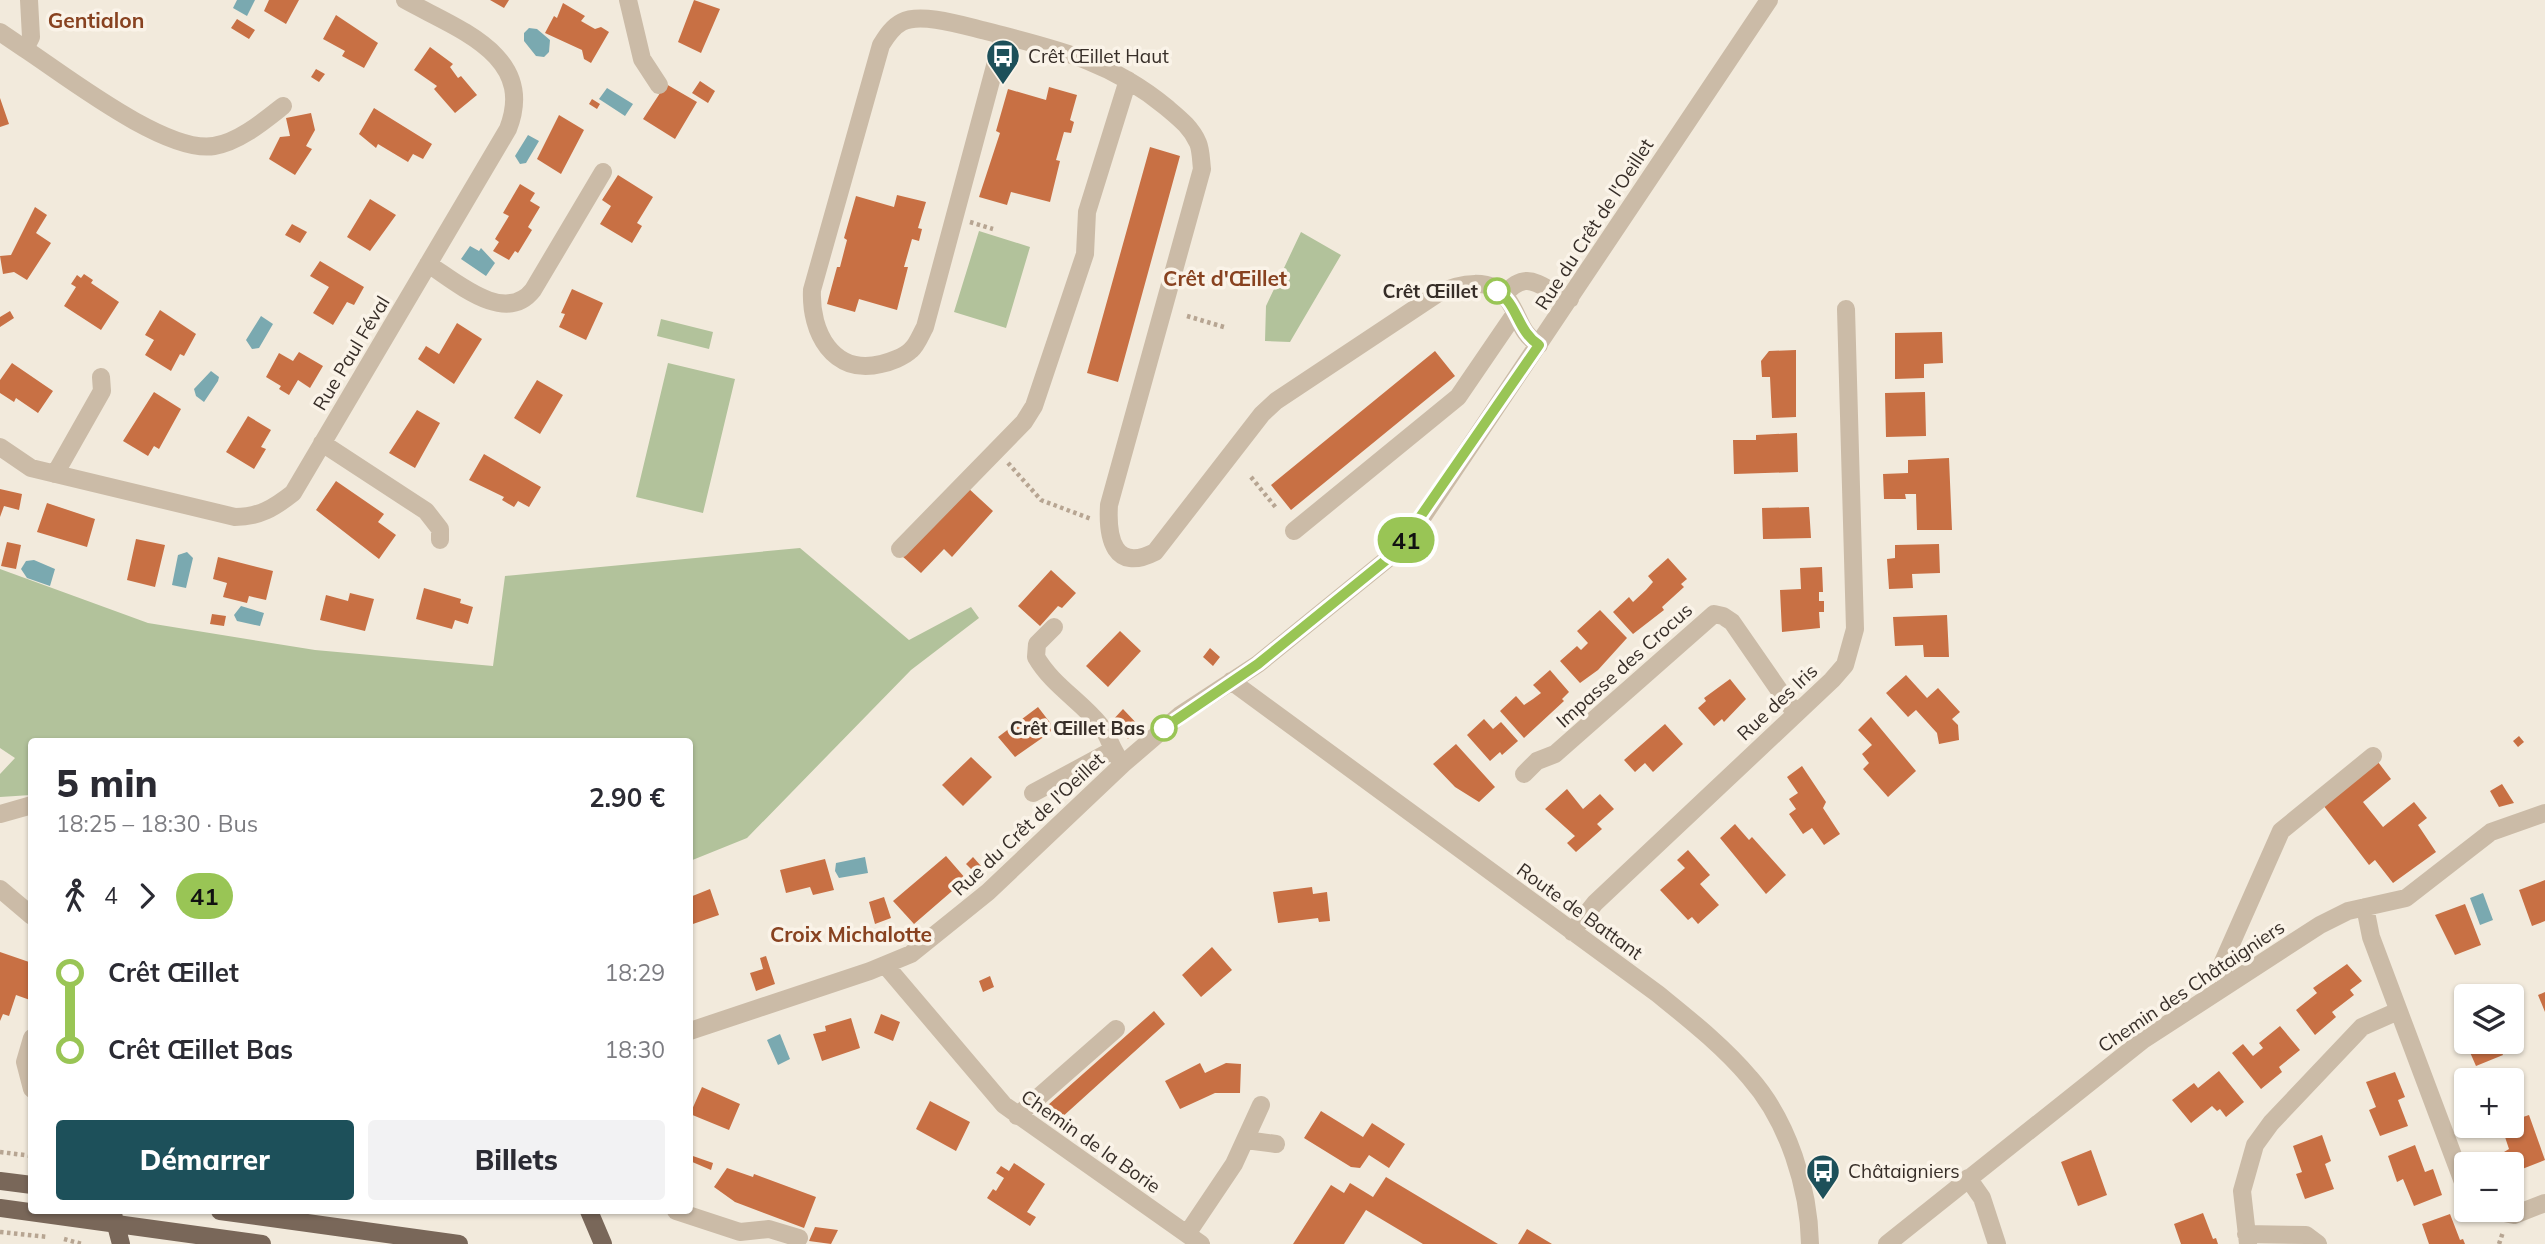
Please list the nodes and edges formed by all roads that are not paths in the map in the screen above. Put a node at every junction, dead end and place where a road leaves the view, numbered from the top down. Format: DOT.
graph roads {
  1 [pos="29,0"];
  2 [pos="406,0"];
  3 [pos="628,0"];
  4 [pos="1769,0"];
  5 [pos="0,32"];
  6 [pos="1003,36"];
  7 [pos="25,49"];
  8 [pos="1128,79"];
  9 [pos="659,85"];
  10 [pos="283,106"];
  11 [pos="603,172"];
  12 [pos="428,264"];
  13 [pos="1504,295"];
  14 [pos="1570,299"];
  15 [pos="1846,309"];
  16 [pos="1514,314"];
  17 [pos="1539,345"];
  18 [pos="101,377"];
  19 [pos="322,443"];
  20 [pos="0,447"];
  21 [pos="55,474"];
  22 [pos="1294,531"];
  23 [pos="440,540"];
  24 [pos="900,549"];
  25 [pos="1054,627"];
  26 [pos="1231,681"];
  27 [pos="1795,713"];
  28 [pos="2373,756"];
  29 [pos="1117,757"];
  30 [pos="1524,774"];
  31 [pos="1033,793"];
  32 [pos="28,806"];
  33 [pos="2545,813"];
  34 [pos="0,814"];
  35 [pos="0,889"];
  36 [pos="2365,907"];
  37 [pos="28,913"];
  38 [pos="1572,932"];
  39 [pos="886,965"];
  40 [pos="2230,984"];
  41 [pos="2398,1011"];
  42 [pos="1116,1029"];
  43 [pos="693,1030"];
  44 [pos="28,1052"];
  45 [pos="28,1074"];
  46 [pos="1261,1105"];
  47 [pos="1017,1116"];
  48 [pos="1246,1140"];
  49 [pos="1276,1144"];
  50 [pos="2454,1158"];
  51 [pos="1968,1178"];
  52 [pos="0,1181"];
  53 [pos="28,1184"];
  54 [pos="2545,1203"];
  55 [pos="0,1209"];
  56 [pos="28,1211"];
  57 [pos="2524,1211"];
  58 [pos="71,1214"];
  59 [pos="242,1214"];
  60 [pos="590,1214"];
  61 [pos="685,1214"];
  62 [pos="113,1217"];
  63 [pos="799,1238"];
  64 [pos="1194,1239"];
  65 [pos="2247,1239"];
  66 [pos="121,1244"];
  67 [pos="262,1244"];
  68 [pos="459,1244"];
  69 [pos="603,1244"];
  70 [pos="1810,1244"];
  71 [pos="1887,1244"];
  72 [pos="1997,1244"];
  73 [pos="2318,1244"];
  1 -- 7 [label="street"];
  2 -- 12 [label="street, Rue Paul Féval"];
  3 -- 9 [label="street"];
  4 -- 14 [label="street, Rue du Crêt de l'Oeillet"];
  5 -- 7 [label="street"];
  6 -- 6 [label="street"];
  6 -- 8 [label="street"];
  7 -- 10 [label="street"];
  8 -- 13 [label="street"];
  8 -- 24 [label="street"];
  11 -- 12 [label="street"];
  12 -- 19 [label="street, Rue Paul Féval"];
  13 -- 14 [label="street"];
  13 -- 16 [label="street"];
  14 -- 17 [label="street, Rue du Crêt de l'Oeillet"];
  15 -- 27 [label="street, Rue des Iris"];
  16 -- 17 [label="street"];
  16 -- 22 [label="street"];
  17 -- 26 [label="street, Rue du Crêt de l'Oeillet"];
  18 -- 21 [label="street"];
  19 -- 21 [label="street, Rue Paul Féval"];
  19 -- 23 [label="street"];
  20 -- 21 [label="street, Rue Paul Féval"];
  25 -- 29 [label="street"];
  26 -- 29 [label="street, Rue du Crêt de l'Oeillet"];
  26 -- 38 [label="street, Route de Battant"];
  27 -- 30 [label="street, Impasse des Crocus"];
  27 -- 38 [label="street, Rue des Iris"];
  28 -- 40 [label="street"];
  29 -- 31 [label="street"];
  29 -- 39 [label="street, Rue du Crêt de l'Oeillet"];
  32 -- 34 [label="street"];
  33 -- 36 [label="street, Chemin des Châtaigniers"];
  35 -- 37 [label="street"];
  36 -- 40 [label="street, Chemin des Châtaigniers"];
  36 -- 41 [label="street"];
  38 -- 70 [label="street, Route de Battant"];
  39 -- 43 [label="street, Rue du Crêt de l'Oeillet"];
  39 -- 47 [label="street, Chemin de la Borie"];
  40 -- 51 [label="street, Chemin des Châtaigniers"];
  41 -- 50 [label="street"];
  41 -- 65 [label="street"];
  42 -- 47 [label="street"];
  44 -- 45 [label="street"];
  46 -- 48 [label="street"];
  47 -- 64 [label="street, Chemin de la Borie"];
  48 -- 49 [label="street"];
  48 -- 64 [label="street"];
  51 -- 71 [label="street, Chemin des Châtaigniers"];
  51 -- 72 [label="street"];
  52 -- 53 [label="main road"];
  54 -- 57 [label="street"];
  55 -- 56 [label="main road"];
  58 -- 62 [label="main road"];
  59 -- 68 [label="main road"];
  60 -- 69 [label="main road"];
  61 -- 63 [label="street"];
  62 -- 66 [label="main road"];
  62 -- 67 [label="main road"];
  65 -- 73 [label="street"];
}
